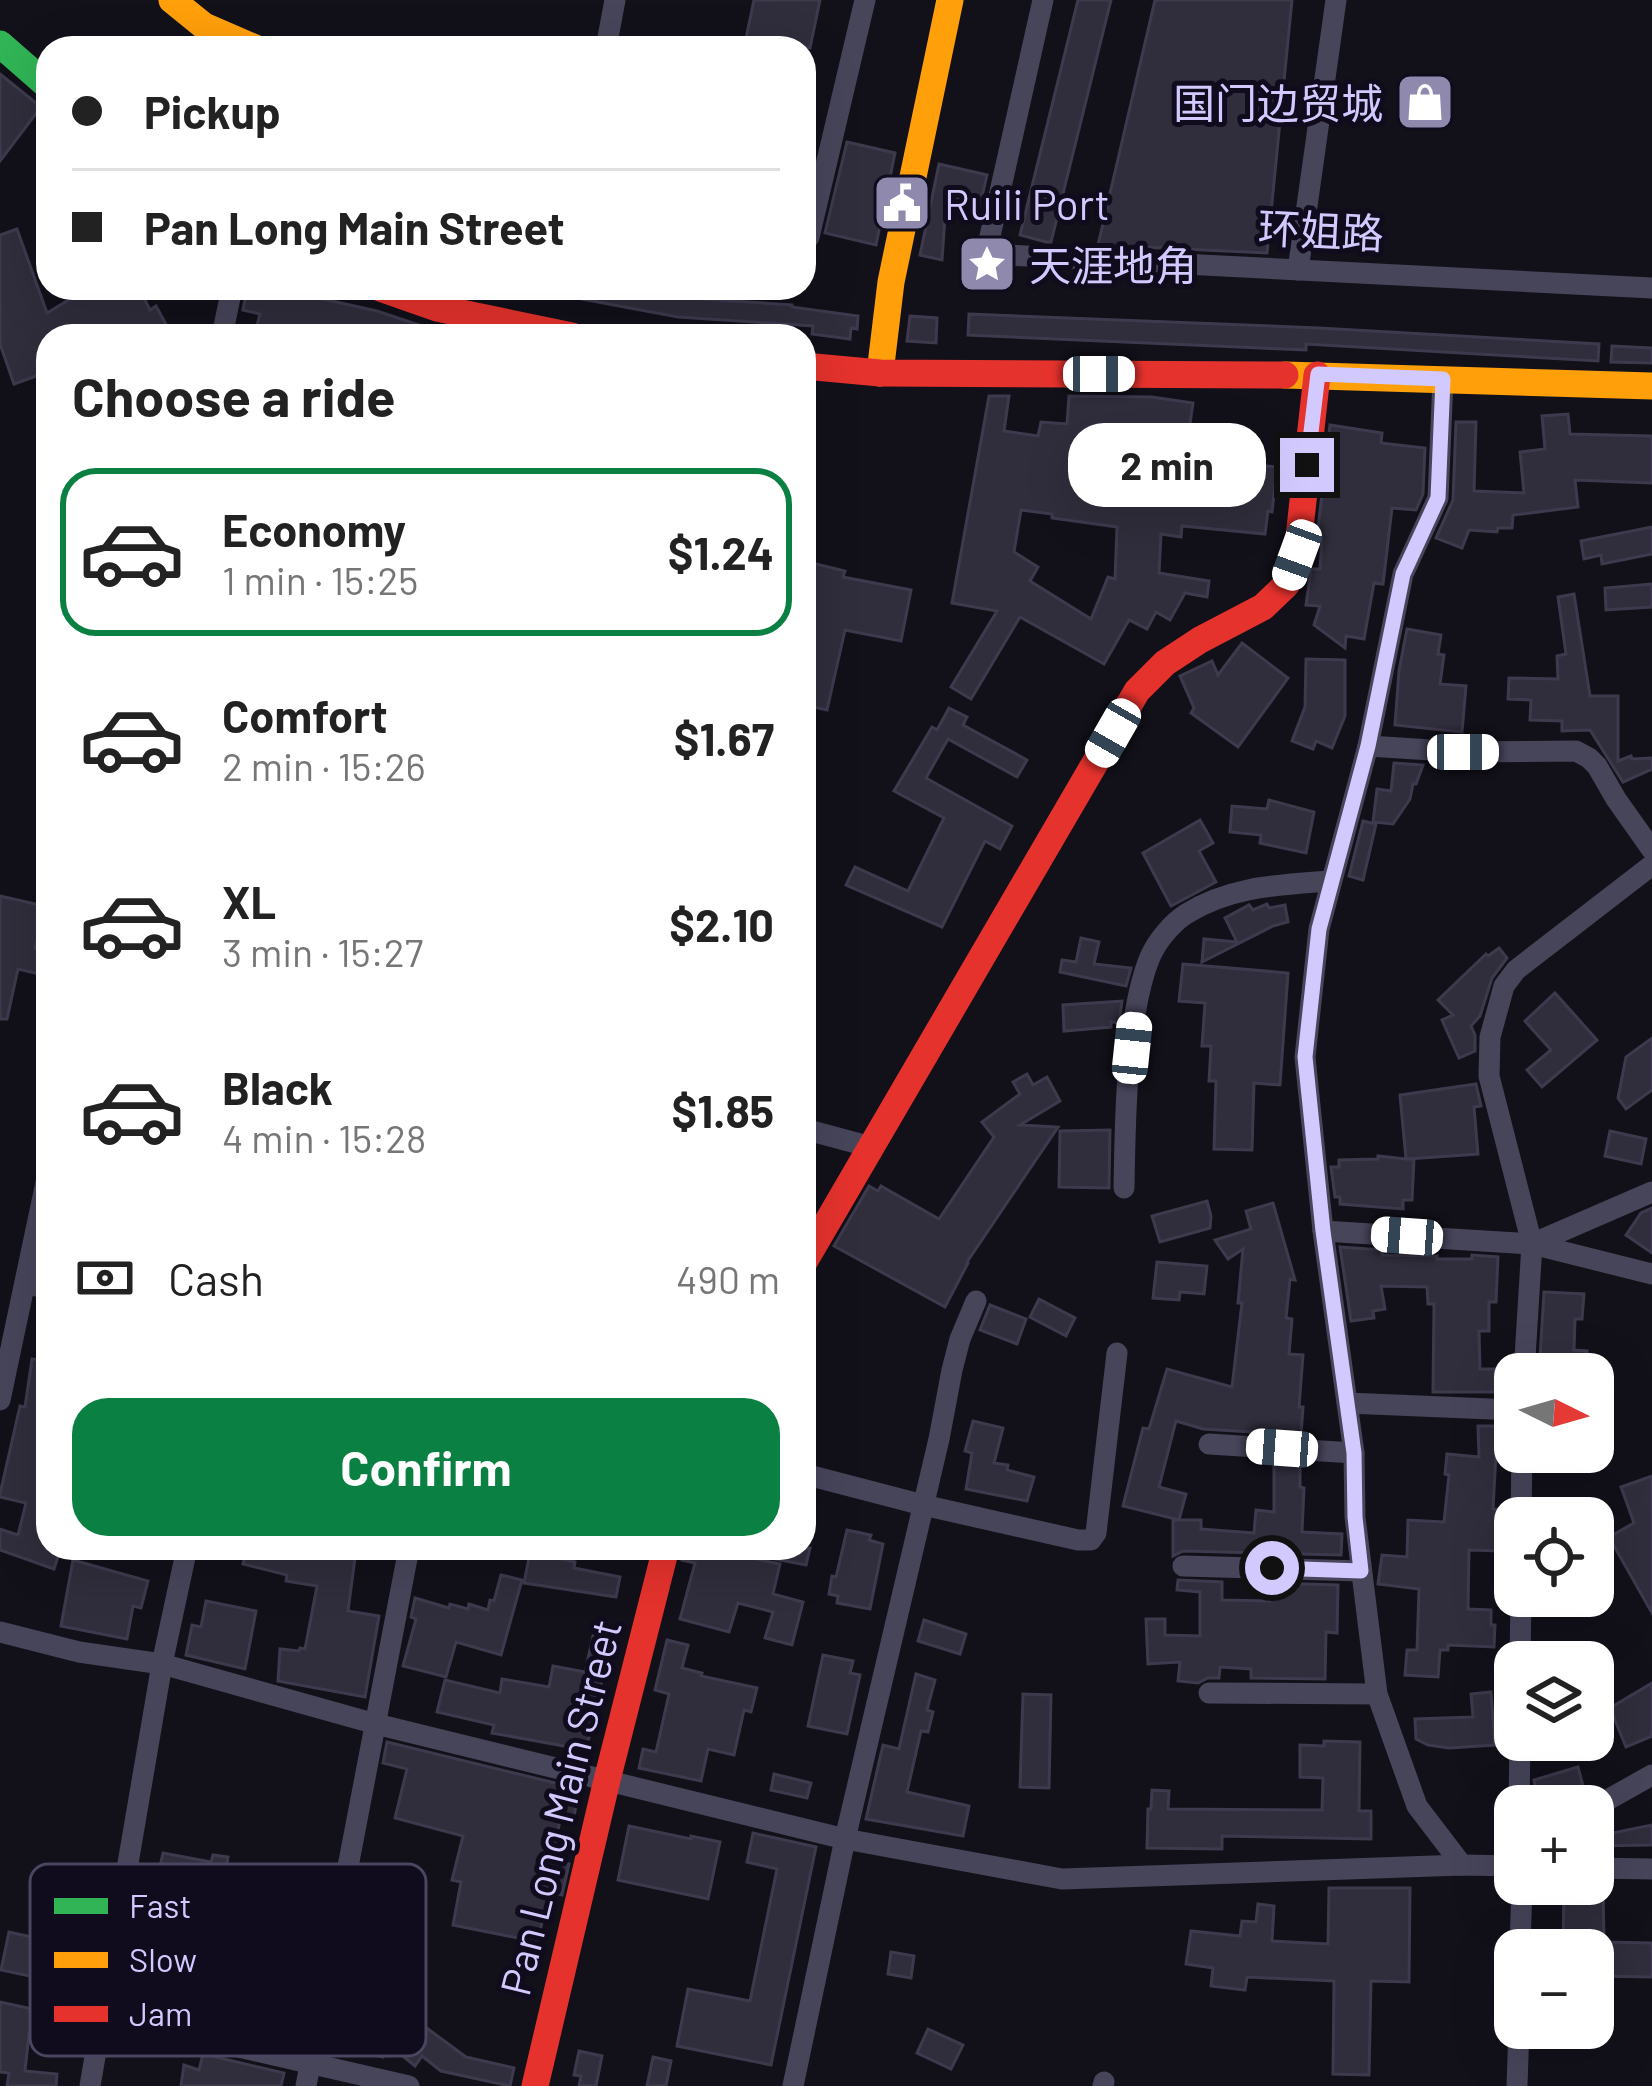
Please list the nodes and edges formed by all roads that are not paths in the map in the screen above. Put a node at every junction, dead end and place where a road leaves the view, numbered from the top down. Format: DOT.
graph roads {
  1 [pos="172,0"];
  2 [pos="615,0"];
  3 [pos="865,0"];
  4 [pos="950,0"];
  5 [pos="1043,0"];
  6 [pos="1336,0"];
  7 [pos="206,13"];
  8 [pos="238,36"];
  9 [pos="608,36"];
  10 [pos="4,57"];
  11 [pos="36,78"];
  12 [pos="816,207"];
  13 [pos="1298,270"];
  14 [pos="1652,288"];
  15 [pos="399,300"];
  16 [pos="434,322"];
  17 [pos="816,367"];
  18 [pos="880,374"];
  19 [pos="1318,374"];
  20 [pos="1443,379"];
  21 [pos="1652,386"];
  22 [pos="1368,746"];
  23 [pos="1652,850"];
  24 [pos="1652,866"];
  25 [pos="1330,880"];
  26 [pos="816,1133"];
  27 [pos="872,1147"];
  28 [pos="1124,1188"];
  29 [pos="1652,1192"];
  30 [pos="36,1230"];
  31 [pos="1323,1231"];
  32 [pos="816,1242"];
  33 [pos="1532,1244"];
  34 [pos="1652,1274"];
  35 [pos="25,1283"];
  36 [pos="36,1286"];
  37 [pos="976,1301"];
  38 [pos="1117,1353"];
  39 [pos="1525,1353"];
  40 [pos="0,1400"];
  41 [pos="1347,1403"];
  42 [pos="1494,1408"];
  43 [pos="1209,1444"];
  44 [pos="1354,1453"];
  45 [pos="816,1477"];
  46 [pos="923,1505"];
  47 [pos="184,1560"];
  48 [pos="408,1560"];
  49 [pos="663,1560"];
  50 [pos="1183,1566"];
  51 [pos="1361,1571"];
  52 [pos="0,1632"];
  53 [pos="162,1664"];
  54 [pos="1210,1693"];
  55 [pos="1377,1694"];
  56 [pos="376,1724"];
  57 [pos="1652,1775"];
  58 [pos="607,1780"];
  59 [pos="1614,1796"];
  60 [pos="845,1839"];
  61 [pos="128,1864"];
  62 [pos="349,1864"];
  63 [pos="1462,1865"];
  64 [pos="1494,1866"];
  65 [pos="1614,1868"];
  66 [pos="1652,1869"];
  67 [pos="1518,2049"];
  68 [pos="96,2056"];
  69 [pos="283,2056"];
  70 [pos="311,2056"];
  71 [pos="310,2062"];
  72 [pos="90,2086"];
  73 [pos="306,2086"];
  74 [pos="409,2086"];
  75 [pos="535,2086"];
  76 [pos="793,2086"];
  77 [pos="1517,2086"];
  1 -- 7 [label="main road"];
  2 -- 9 [label="street"];
  3 -- 12 [label="street"];
  4 -- 18 [label="main road"];
  5 -- 13 [label="street, 环姐路"];
  6 -- 13 [label="street"];
  7 -- 8 [label="main road"];
  10 -- 11 [label="main road"];
  13 -- 14 [label="street, 环姐路"];
  15 -- 16 [label="main road"];
  17 -- 18 [label="main road"];
  18 -- 19 [label="main road"];
  19 -- 20 [label="main road"];
  19 -- 27 [label="main road"];
  20 -- 21 [label="main road"];
  20 -- 22 [label="street"];
  22 -- 23 [label="street"];
  22 -- 25 [label="street"];
  24 -- 33 [label="street"];
  25 -- 28 [label="street"];
  25 -- 31 [label="street"];
  26 -- 27 [label="street"];
  27 -- 32 [label="main road"];
  29 -- 33 [label="street"];
  30 -- 35 [label="street"];
  31 -- 33 [label="street"];
  31 -- 41 [label="street"];
  33 -- 34 [label="street"];
  33 -- 39 [label="street"];
  35 -- 36 [label="street"];
  35 -- 40 [label="street"];
  37 -- 46 [label="street"];
  38 -- 46 [label="street"];
  41 -- 42 [label="street"];
  41 -- 44 [label="street"];
  43 -- 44 [label="street"];
  44 -- 51 [label="street"];
  45 -- 46 [label="street"];
  46 -- 60 [label="street"];
  47 -- 53 [label="street"];
  48 -- 56 [label="street"];
  49 -- 58 [label="main road, Pan Long Main Street"];
  50 -- 51 [label="street"];
  51 -- 55 [label="street"];
  52 -- 53 [label="street"];
  53 -- 56 [label="street"];
  53 -- 61 [label="street"];
  54 -- 55 [label="street"];
  55 -- 63 [label="street"];
  56 -- 58 [label="street"];
  56 -- 62 [label="street"];
  57 -- 59 [label="street"];
  58 -- 60 [label="street"];
  58 -- 75 [label="main road, Pan Long Main Street"];
  60 -- 63 [label="street"];
  60 -- 76 [label="street"];
  63 -- 64 [label="street"];
  65 -- 66 [label="street"];
  67 -- 77 [label="street"];
  68 -- 72 [label="street"];
  69 -- 71 [label="street"];
  70 -- 71 [label="street"];
  71 -- 73 [label="street"];
  71 -- 74 [label="street"];
}
